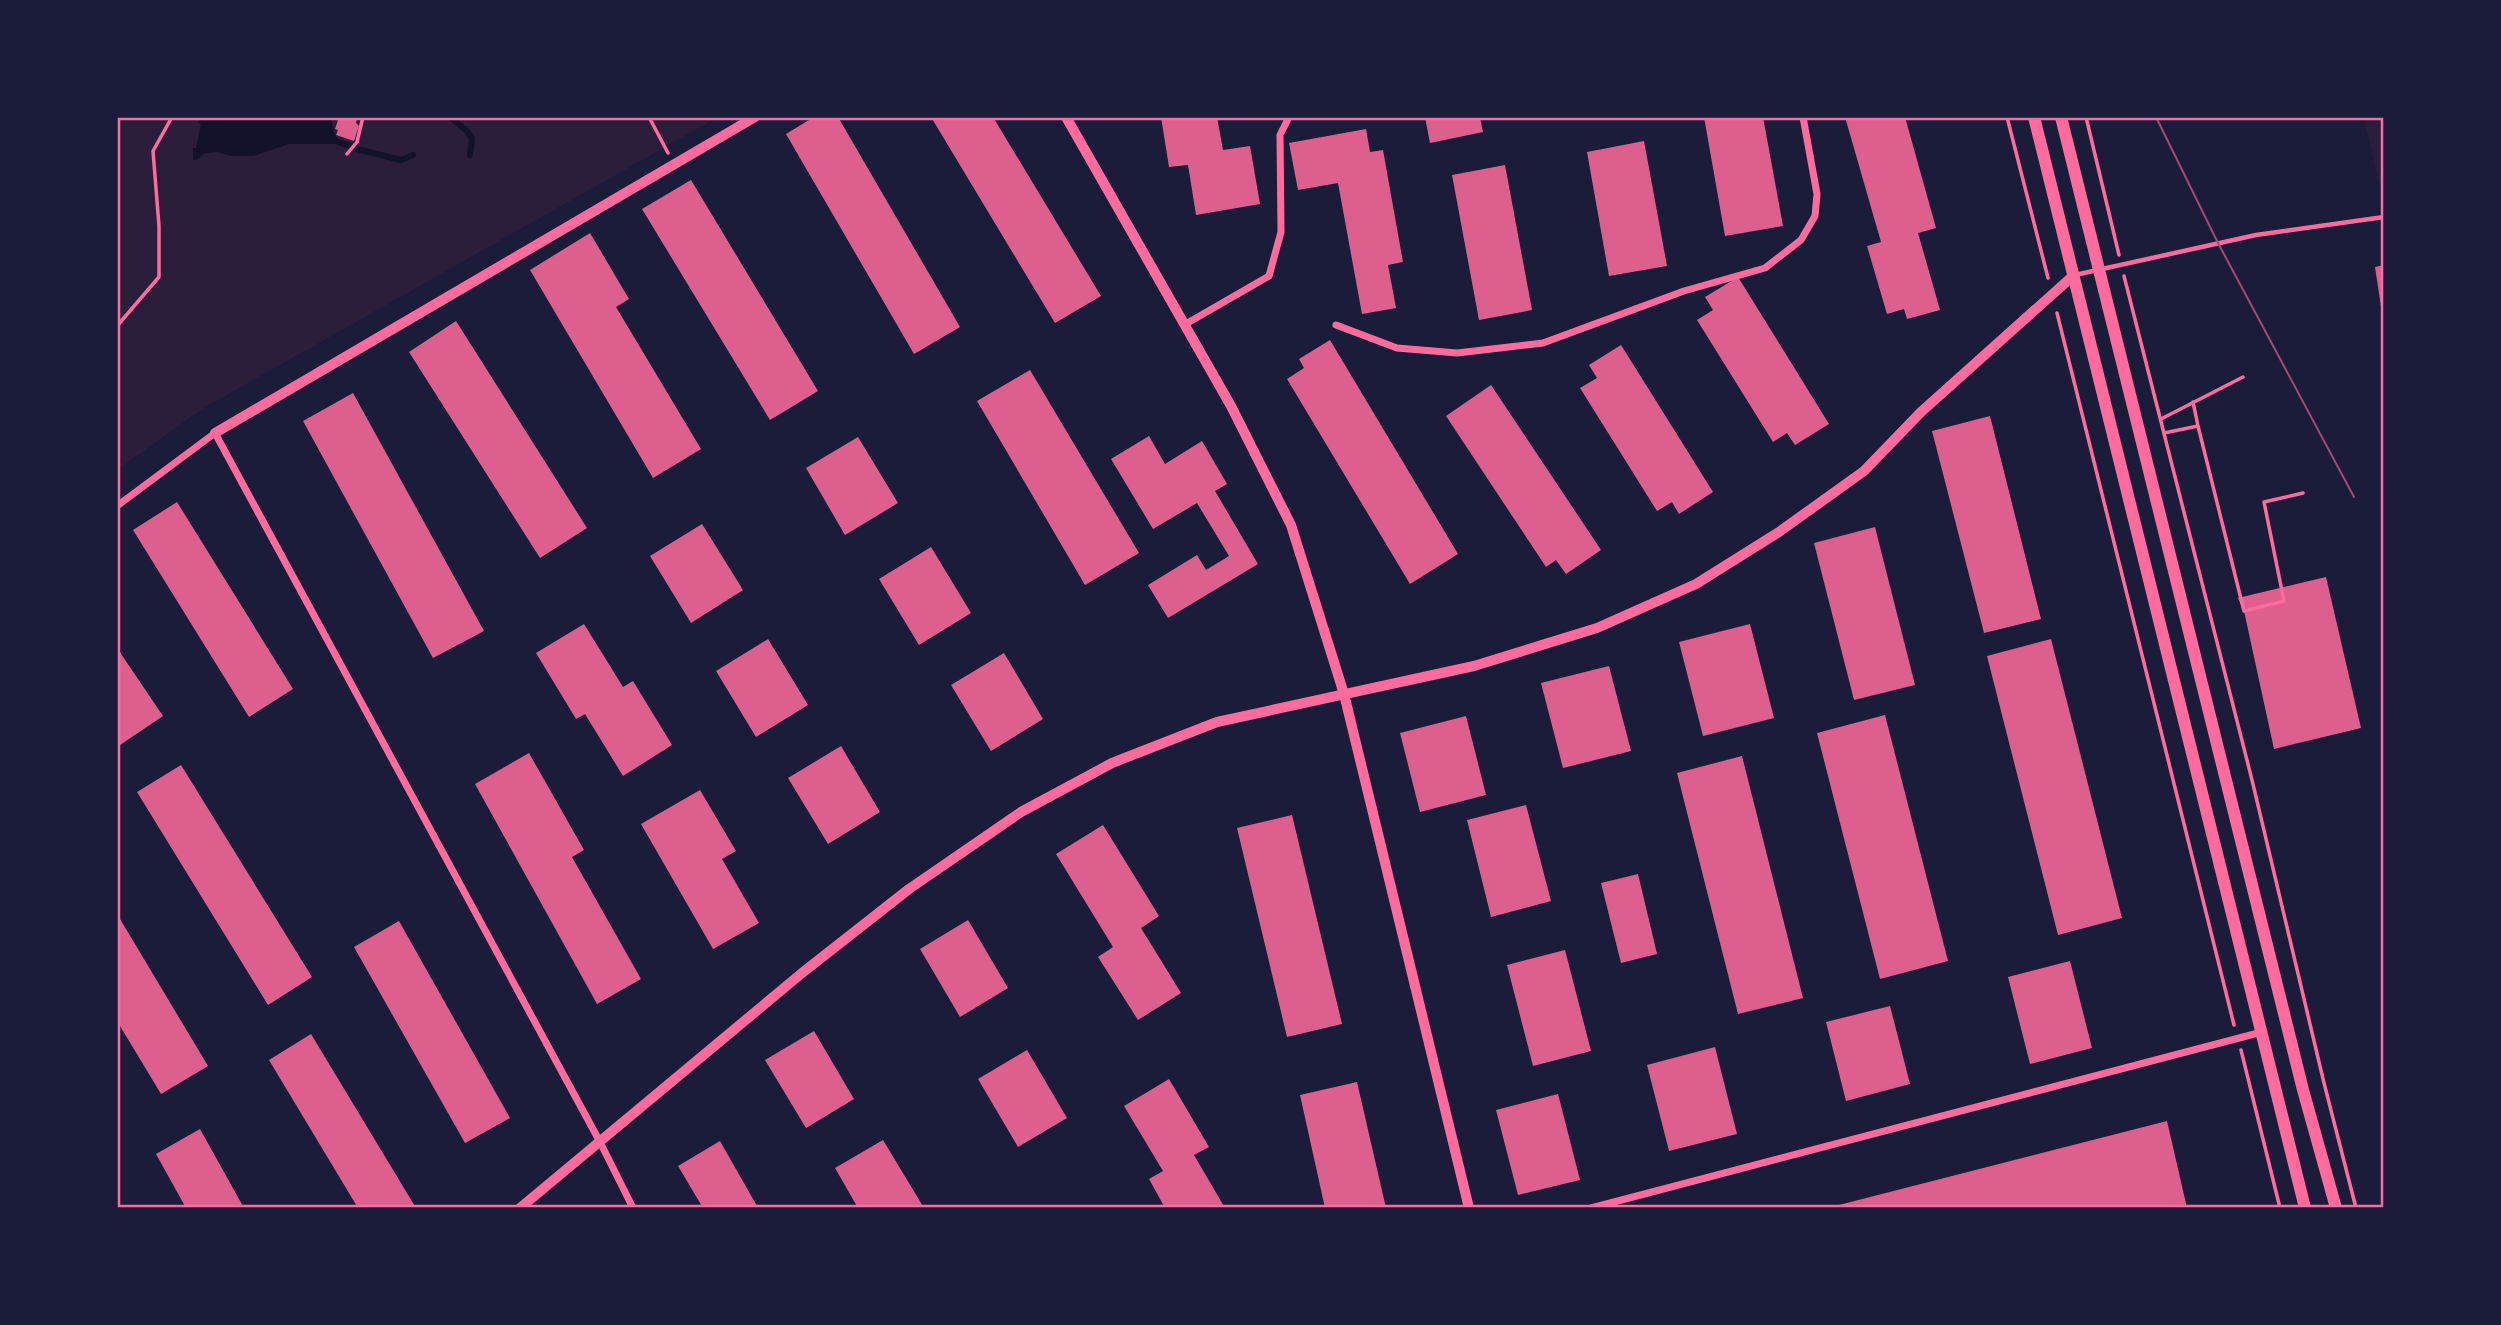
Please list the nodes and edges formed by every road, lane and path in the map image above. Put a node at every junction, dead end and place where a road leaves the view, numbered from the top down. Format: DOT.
graph roads {
  1 [pos="172,117"];
  2 [pos="363,117"];
  3 [pos="649,117"];
  4 [pos="755,117"];
  5 [pos="1066,117"];
  6 [pos="1289,117"];
  7 [pos="1803,117"];
  8 [pos="2007,117"];
  9 [pos="2034,117"];
  10 [pos="2061,117"];
  11 [pos="2086,117"];
  12 [pos="347,154"];
  13 [pos="674,164"];
  14 [pos="2384,217"];
  15 [pos="2122,265"];
  16 [pos="2098,270"];
  17 [pos="2074,275"];
  18 [pos="2052,295"];
  19 [pos="1184,325"];
  20 [pos="1336,325"];
  21 [pos="117,326"];
  22 [pos="2244,377"];
  23 [pos="2193,402"];
  24 [pos="2160,419"];
  25 [pos="2198,426"];
  26 [pos="215,433"];
  27 [pos="2164,433"];
  28 [pos="2303,493"];
  29 [pos="117,506"];
  30 [pos="1344,694"];
  31 [pos="2262,1032"];
  32 [pos="2238,1038"];
  33 [pos="600,1142"];
  34 [pos="520,1208"];
  35 [pos="633,1208"];
  36 [pos="1469,1208"];
  37 [pos="1591,1208"];
  38 [pos="2280,1208"];
  39 [pos="2305,1208"];
  40 [pos="2336,1208"];
  41 [pos="2356,1208"];
  1 -- 21 [label="path"];
  2 -- 12 [label="path"];
  3 -- 13 [label="path"];
  4 -- 13 [label="street"];
  5 -- 19 [label="street"];
  6 -- 19 [label="street"];
  7 -- 20 [label="street"];
  8 -- 18 [label="path"];
  9 -- 17 [label="main road"];
  10 -- 16 [label="main road"];
  11 -- 15 [label="path"];
  13 -- 26 [label="street"];
  14 -- 15 [label="lane"];
  15 -- 16 [label="lane"];
  15 -- 24 [label="path"];
  16 -- 17 [label="lane"];
  16 -- 40 [label="main road"];
  17 -- 18 [label="street"];
  17 -- 31 [label="main road"];
  18 -- 30 [label="street"];
  18 -- 32 [label="path"];
  19 -- 30 [label="street"];
  22 -- 23 [label="path"];
  23 -- 24 [label="path"];
  23 -- 25 [label="path"];
  24 -- 27 [label="path"];
  25 -- 27 [label="path"];
  25 -- 28 [label="path"];
  26 -- 29 [label="street"];
  26 -- 33 [label="street"];
  27 -- 41 [label="path"];
  30 -- 33 [label="street"];
  30 -- 36 [label="street"];
  31 -- 32 [label="street"];
  31 -- 39 [label="main road"];
  32 -- 37 [label="street"];
  32 -- 38 [label="path"];
  33 -- 34 [label="street"];
  33 -- 35 [label="street"];
}
